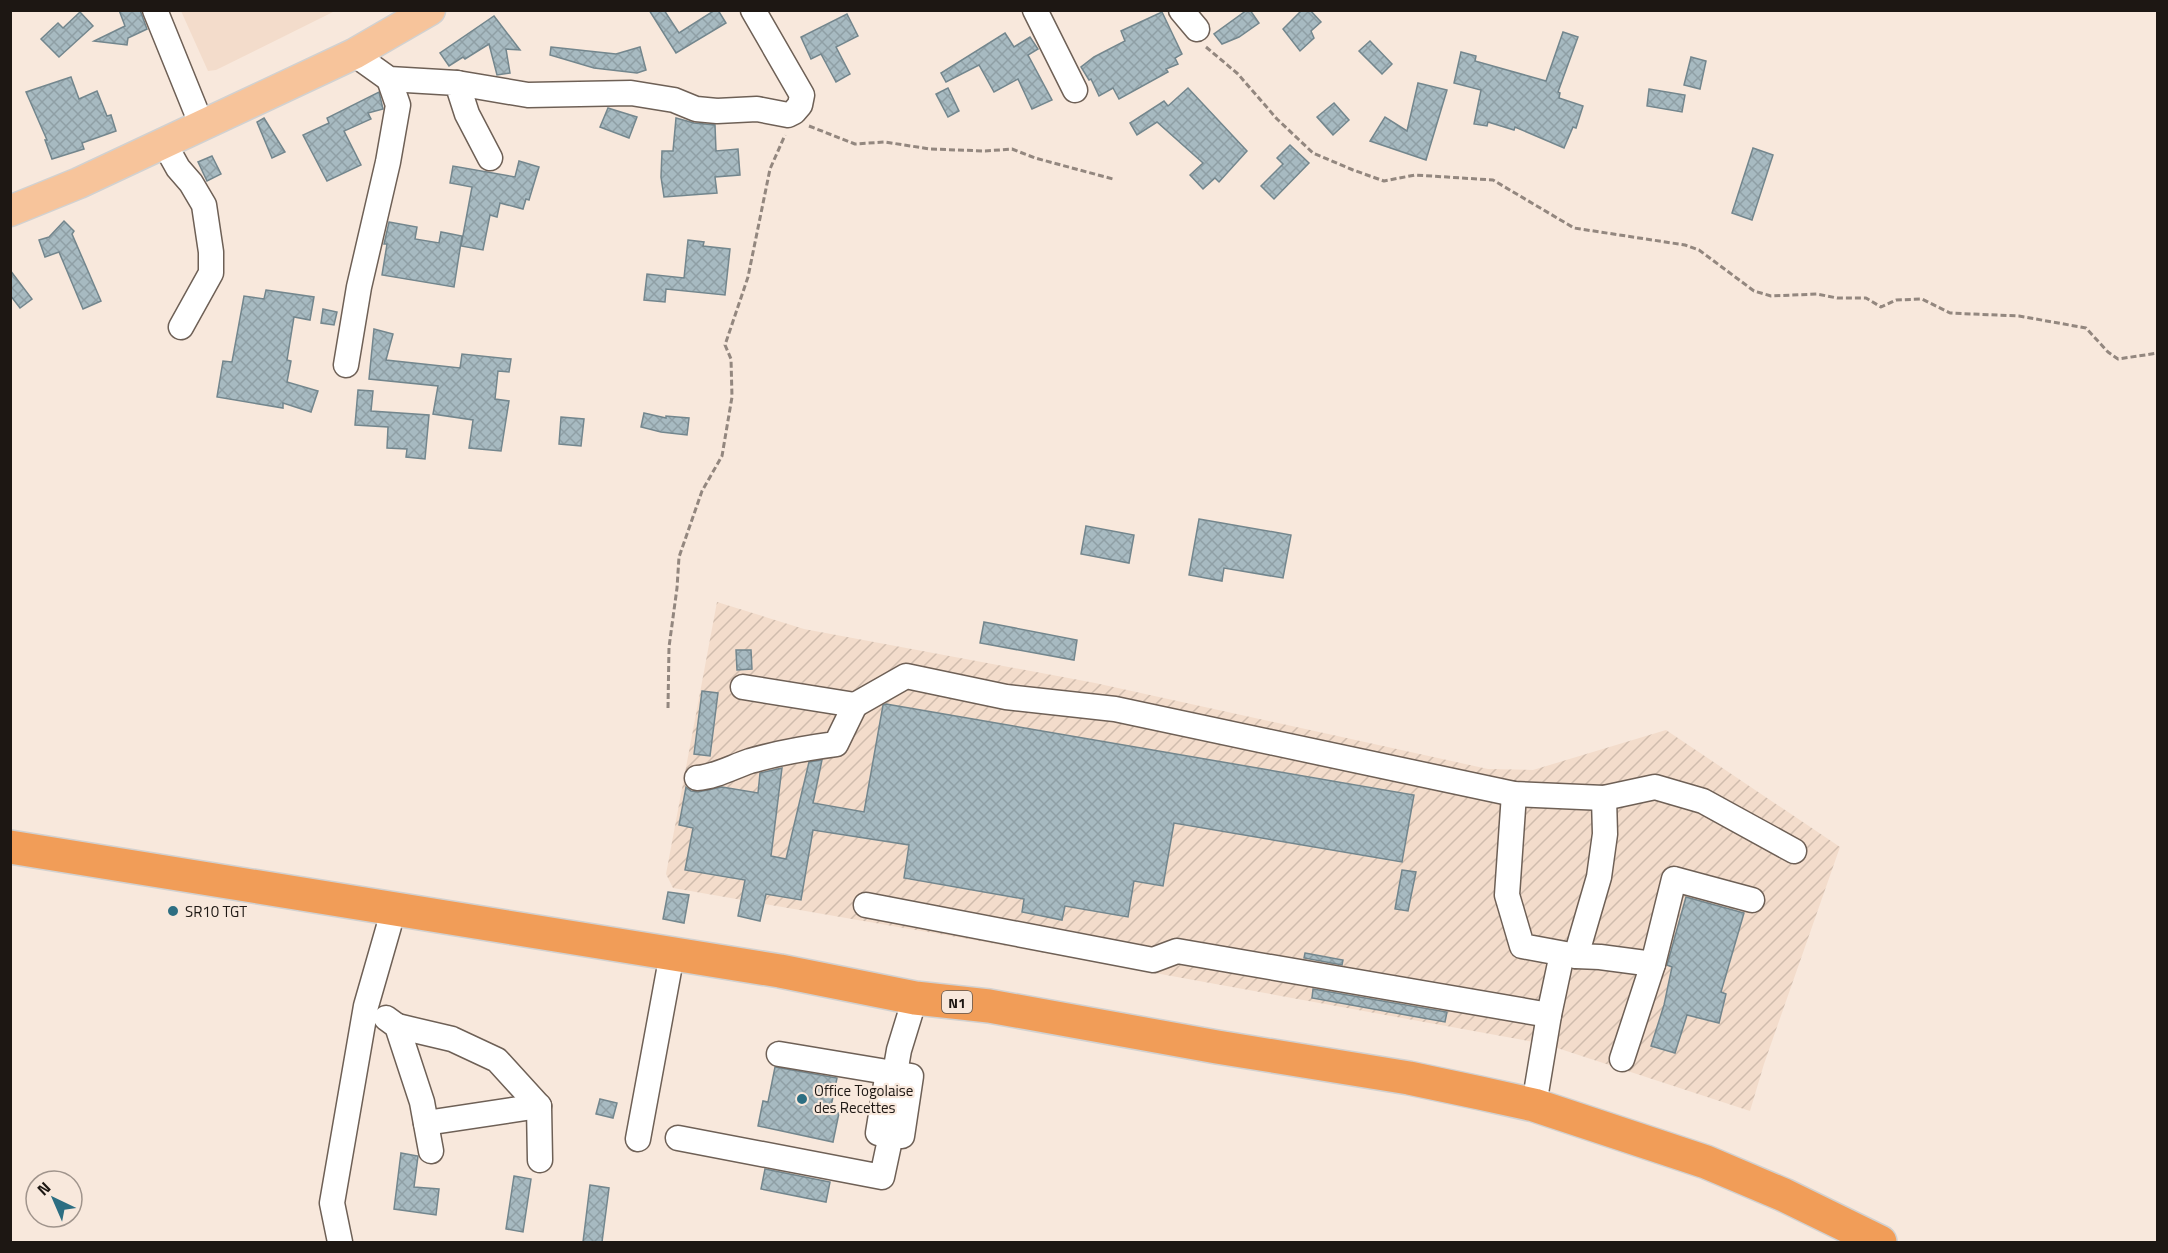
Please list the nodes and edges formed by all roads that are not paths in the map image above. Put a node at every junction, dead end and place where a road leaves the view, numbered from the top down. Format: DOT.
graph roads {
  1 [pos="155,10"];
  2 [pos="430,10"];
  3 [pos="753,10"];
  4 [pos="1035,10"];
  5 [pos="1181,10"];
  6 [pos="1197,29"];
  7 [pos="354,54"];
  8 [pos="389,79"];
  9 [pos="458,83"];
  10 [pos="1075,90"];
  11 [pos="202,126"];
  12 [pos="164,143"];
  13 [pos="490,158"];
  14 [pos="10,211"];
  15 [pos="181,327"];
  16 [pos="346,365"];
  17 [pos="743,687"];
  18 [pos="855,705"];
  19 [pos="697,778"];
  20 [pos="1514,794"];
  21 [pos="1604,798"];
  22 [pos="10,847"];
  23 [pos="1794,851"];
  24 [pos="1752,900"];
  25 [pos="866,905"];
  26 [pos="390,909"];
  27 [pos="672,954"];
  28 [pos="1569,955"];
  29 [pos="1653,964"];
  30 [pos="915,998"];
  31 [pos="366,1006"];
  32 [pos="1549,1015"];
  33 [pos="397,1026"];
  34 [pos="779,1054"];
  35 [pos="1622,1059"];
  36 [pos="891,1073"];
  37 [pos="1534,1105"];
  38 [pos="539,1106"];
  39 [pos="426,1123"];
  40 [pos="678,1138"];
  41 [pos="638,1139"];
  42 [pos="431,1151"];
  43 [pos="540,1160"];
  44 [pos="340,1242"];
  45 [pos="1880,1242"];
  1 -- 11 [label="street"];
  2 -- 7 [label="main road"];
  3 -- 9 [label="street"];
  4 -- 10 [label="street"];
  5 -- 6 [label="street"];
  7 -- 8 [label="street"];
  7 -- 11 [label="main road"];
  8 -- 9 [label="street"];
  8 -- 16 [label="street"];
  9 -- 13 [label="street"];
  11 -- 12 [label="main road"];
  12 -- 14 [label="main road"];
  12 -- 15 [label="street"];
  17 -- 18 [label="street"];
  18 -- 19 [label="street"];
  18 -- 20 [label="street"];
  20 -- 21 [label="street"];
  20 -- 28 [label="street"];
  21 -- 23 [label="street"];
  21 -- 28 [label="street"];
  22 -- 26 [label="highway, N1"];
  24 -- 29 [label="street"];
  25 -- 32 [label="street"];
  26 -- 27 [label="highway, N1"];
  26 -- 31 [label="street"];
  27 -- 30 [label="highway, N1"];
  27 -- 41 [label="street"];
  28 -- 29 [label="street"];
  28 -- 32 [label="street"];
  29 -- 35 [label="street"];
  30 -- 36 [label="street"];
  30 -- 37 [label="highway, N1"];
  31 -- 33 [label="street"];
  31 -- 44 [label="street"];
  32 -- 37 [label="street"];
  33 -- 38 [label="street"];
  33 -- 39 [label="street"];
  34 -- 36 [label="street"];
  36 -- 40 [label="street"];
  37 -- 45 [label="highway, N1"];
  38 -- 39 [label="street"];
  38 -- 43 [label="street"];
  39 -- 42 [label="street"];
}
